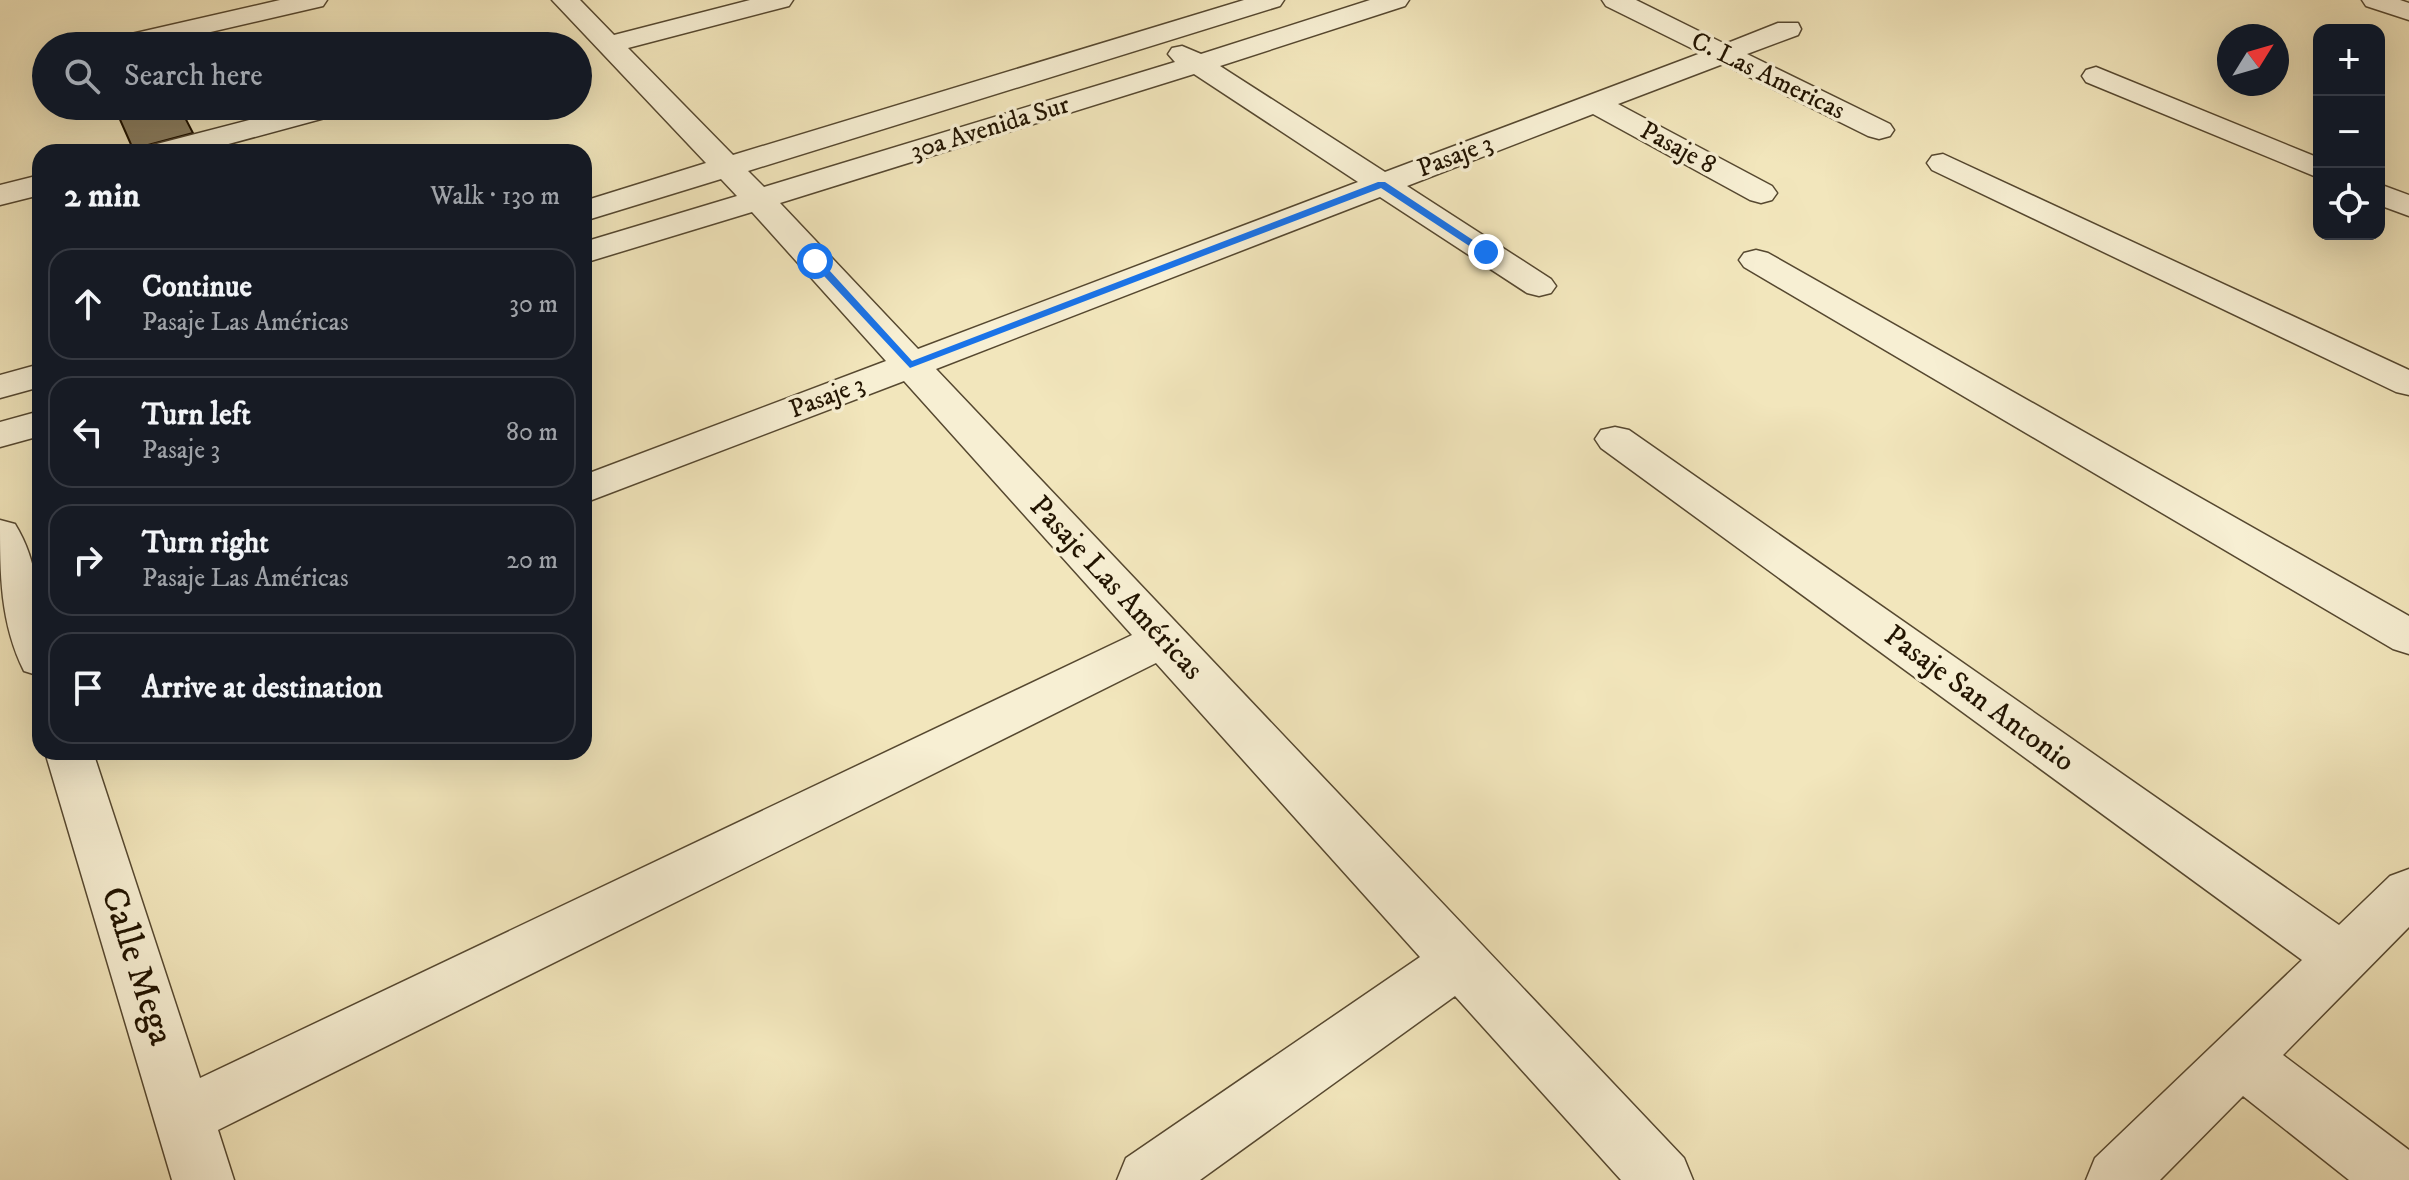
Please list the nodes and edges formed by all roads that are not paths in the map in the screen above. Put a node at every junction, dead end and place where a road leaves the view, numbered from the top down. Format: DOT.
graph roads {
  1 [pos="314,0"];
  2 [pos="565,0"];
  3 [pos="780,0"];
  4 [pos="1396,0"];
  5 [pos="1615,0"];
  6 [pos="2375,0"];
  7 [pos="1265,1"];
  8 [pos="2409,12"];
  9 [pos="1788,29"];
  10 [pos="176,32"];
  11 [pos="588,32"];
  12 [pos="1153,34"];
  13 [pos="592,37"];
  14 [pos="595,41"];
  15 [pos="1721,54"];
  16 [pos="1197,64"];
  17 [pos="2096,76"];
  18 [pos="1594,103"];
  19 [pos="284,120"];
  20 [pos="1879,130"];
  21 [pos="194,144"];
  22 [pos="1943,163"];
  23 [pos="726,167"];
  24 [pos="2317,168"];
  25 [pos="1381,184"];
  26 [pos="32,187"];
  27 [pos="1761,193"];
  28 [pos="0,195"];
  29 [pos="2385,196"];
  30 [pos="758,199"];
  31 [pos="2409,206"];
  32 [pos="592,209"];
  33 [pos="592,251"];
  34 [pos="1756,260"];
  35 [pos="1539,286"];
  36 [pos="910,365"];
  37 [pos="32,377"];
  38 [pos="2409,384"];
  39 [pos="0,387"];
  40 [pos="32,425"];
  41 [pos="0,435"];
  42 [pos="1615,439"];
  43 [pos="592,487"];
  44 [pos="0,534"];
  45 [pos="32,634"];
  46 [pos="2409,637"];
  47 [pos="1164,639"];
  48 [pos="72,760"];
  49 [pos="2409,892"];
  50 [pos="2343,958"];
  51 [pos="1461,960"];
  52 [pos="2241,1058"];
  53 [pos="184,1116"];
  54 [pos="203,1180"];
  55 [pos="1148,1180"];
  56 [pos="1662,1180"];
  57 [pos="2117,1180"];
  58 [pos="2398,1180"];
  1 -- 10 [label="street"];
  2 -- 11 [label="street, Pasaje Las Américas"];
  3 -- 14 [label="street"];
  4 -- 16 [label="street, 30a Avenida Sur"];
  5 -- 15 [label="street, C. Las Americas"];
  6 -- 8 [label="street"];
  7 -- 12 [label="street, 30a Avenida Sur"];
  9 -- 15 [label="street, Pasaje 3"];
  12 -- 16 [label="street"];
  12 -- 23 [label="street, 30a Avenida Sur"];
  13 -- 14 [label="street, Pasaje Las Américas"];
  14 -- 23 [label="street, Pasaje Las Américas"];
  15 -- 18 [label="street, Pasaje 3"];
  15 -- 20 [label="street, C. Las Americas"];
  16 -- 25 [label="street"];
  16 -- 30 [label="street, 30a Avenida Sur"];
  17 -- 24 [label="street"];
  18 -- 25 [label="street, Pasaje 3"];
  18 -- 27 [label="street, Pasaje 8"];
  19 -- 21 [label="street"];
  22 -- 38 [label="street"];
  23 -- 30 [label="street, Pasaje Las Américas"];
  23 -- 32 [label="street, 30a Avenida Sur"];
  25 -- 35 [label="street"];
  25 -- 36 [label="street, Pasaje 3"];
  26 -- 28 [label="street"];
  29 -- 31 [label="street"];
  30 -- 33 [label="street, 30a Avenida Sur"];
  30 -- 36 [label="street, Pasaje Las Américas"];
  34 -- 46 [label="street"];
  36 -- 43 [label="street, Pasaje 3"];
  36 -- 47 [label="street, Pasaje Las Américas"];
  37 -- 39 [label="street"];
  40 -- 41 [label="street"];
  42 -- 50 [label="street, Pasaje San Antonio"];
  44 -- 45 [label="street"];
  47 -- 51 [label="street, Pasaje Las Américas"];
  47 -- 53 [label="street"];
  48 -- 53 [label="street, Calle Mega"];
  49 -- 50 [label="street"];
  50 -- 52 [label="street"];
  51 -- 55 [label="street"];
  51 -- 56 [label="street, Pasaje Las Américas"];
  52 -- 57 [label="street"];
  52 -- 58 [label="street"];
  53 -- 54 [label="street, Calle Mega"];
}
